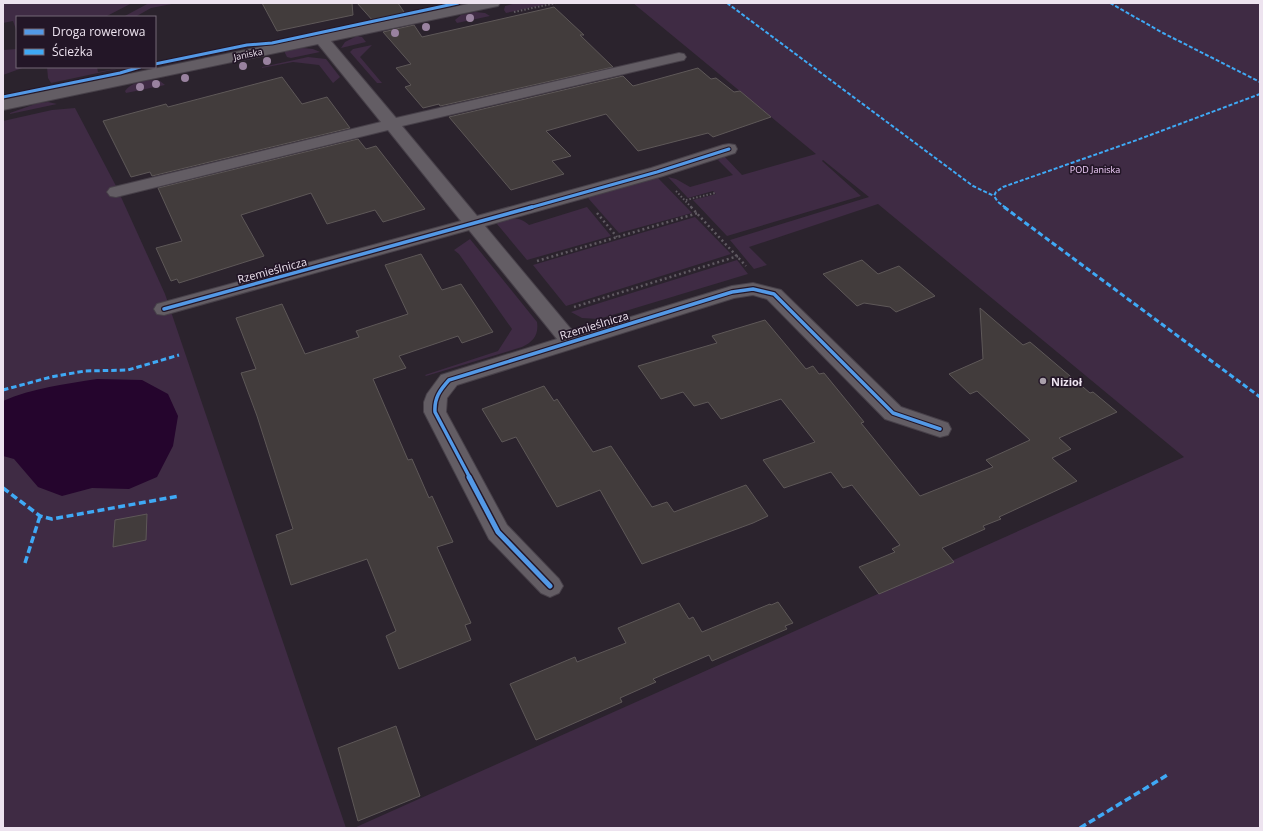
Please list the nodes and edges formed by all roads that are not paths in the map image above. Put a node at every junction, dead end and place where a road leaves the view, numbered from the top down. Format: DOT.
graph roads {
  1 [pos="493,3"];
  2 [pos="322,38"];
  3 [pos="679,57"];
  4 [pos="3,105"];
  5 [pos="392,124"];
  6 [pos="729,149"];
  7 [pos="116,192"];
  8 [pos="474,224"];
  9 [pos="164,309"];
  10 [pos="570,342"];
  11 [pos="940,429"];
  12 [pos="550,586"];
  1 -- 2 [label="street, Janiska"];
  2 -- 4 [label="street, Janiska"];
  2 -- 5 [label="street, Rzemieślnicza"];
  3 -- 5 [label="street"];
  5 -- 7 [label="street"];
  5 -- 8 [label="street, Rzemieślnicza"];
  6 -- 8 [label="street, Rzemieślnicza"];
  8 -- 9 [label="street, Rzemieślnicza"];
  8 -- 10 [label="street, Rzemieślnicza"];
  10 -- 11 [label="street, Rzemieślnicza"];
  10 -- 12 [label="street, Rzemieślnicza"];
}
